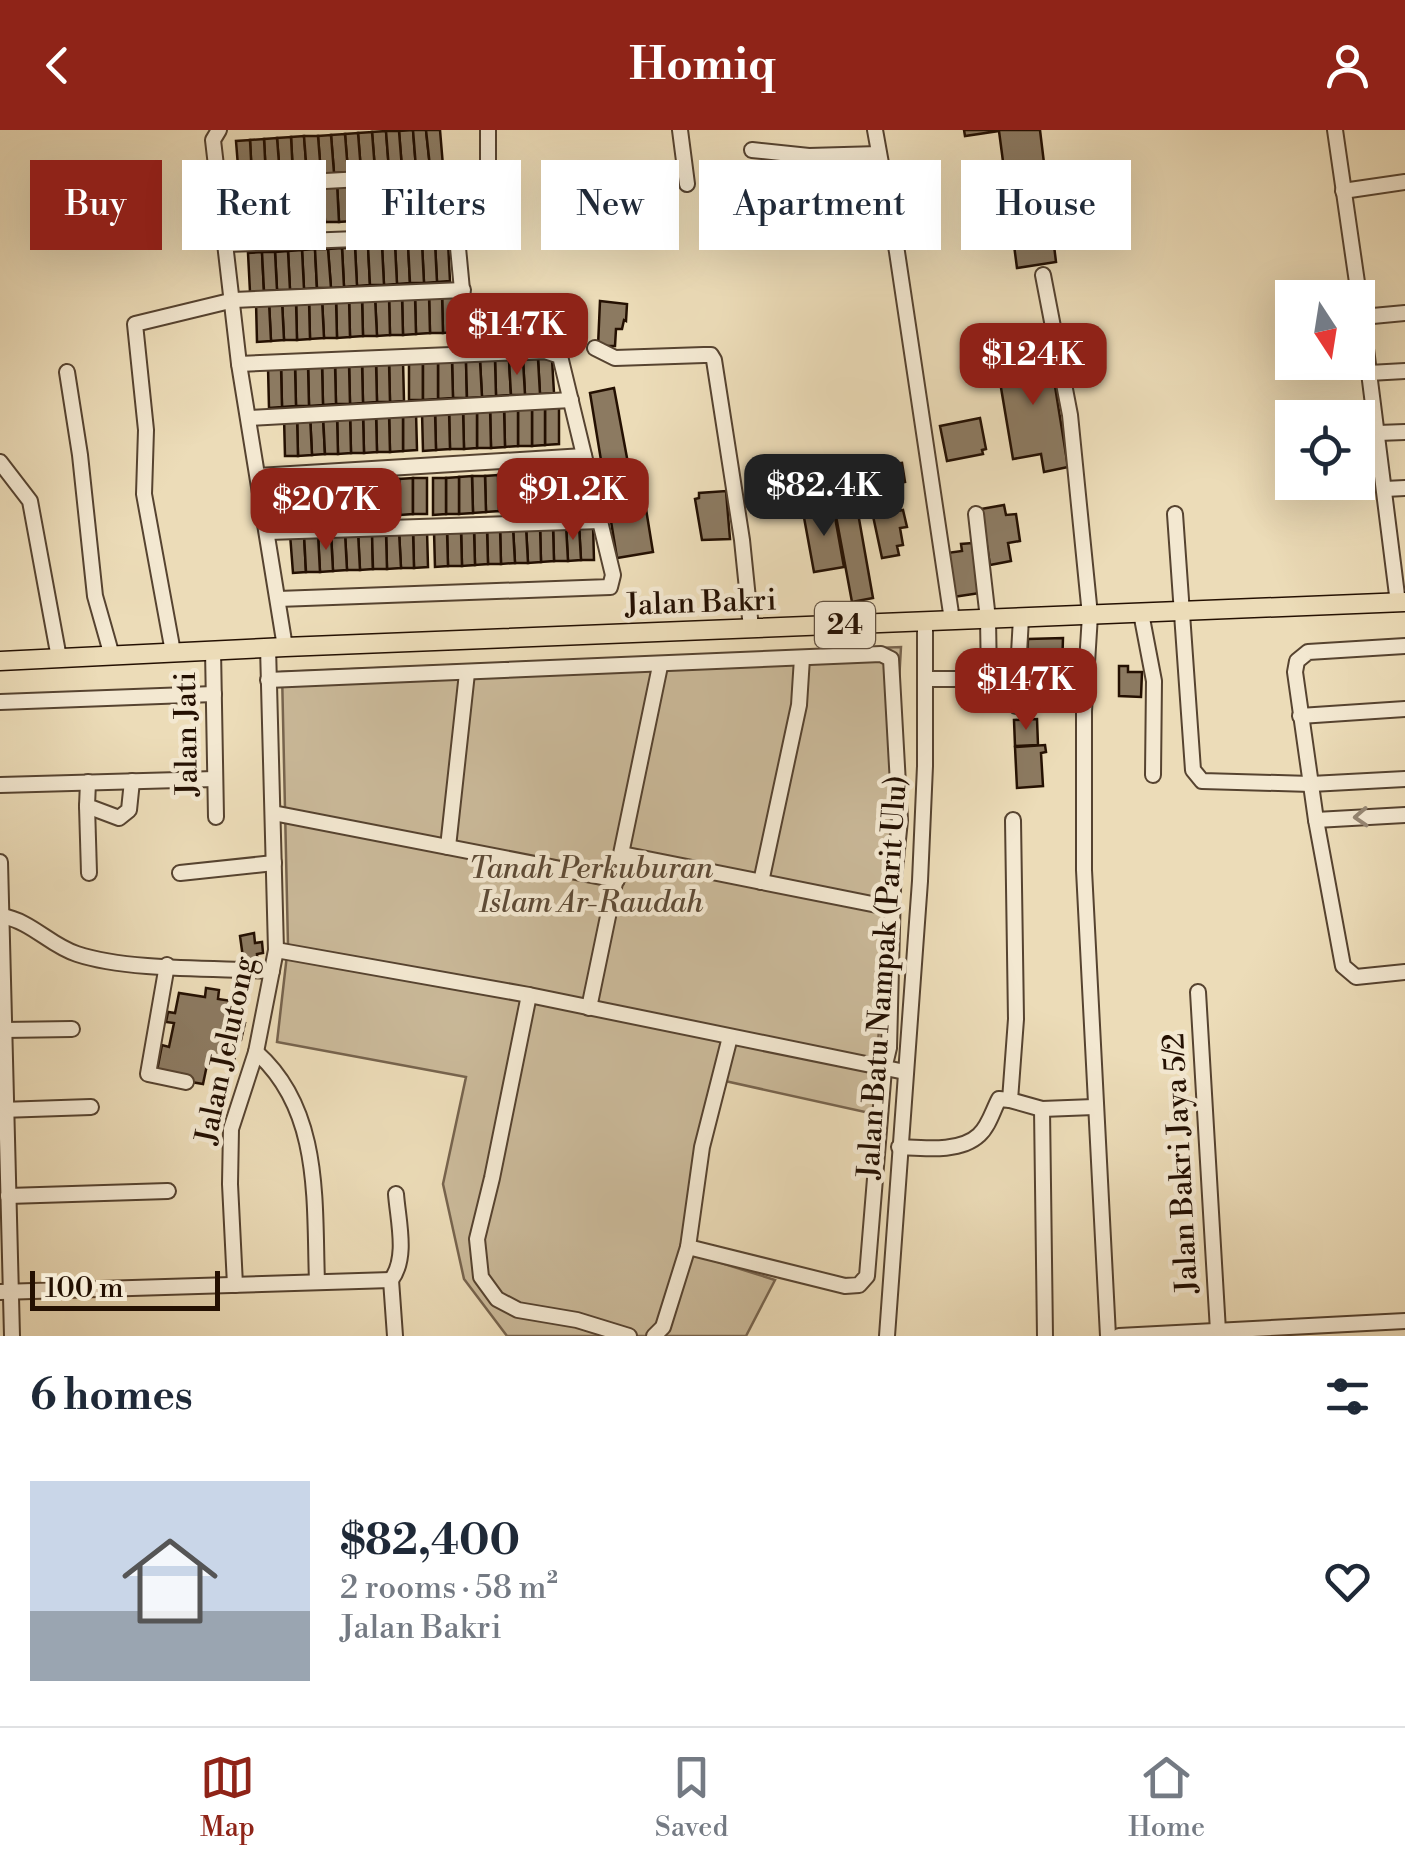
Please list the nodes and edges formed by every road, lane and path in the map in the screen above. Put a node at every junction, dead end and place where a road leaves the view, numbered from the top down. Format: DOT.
graph roads {
  1 [pos="219,130"];
  2 [pos="488,130"];
  3 [pos="680,130"];
  4 [pos="875,130"];
  5 [pos="1335,130"];
  6 [pos="752,150"];
  7 [pos="879,154"];
  8 [pos="216,160"];
  9 [pos="488,160"];
  10 [pos="880,160"];
  11 [pos="1405,182"];
  12 [pos="687,184"];
  13 [pos="1343,191"];
  14 [pos="228,250"];
  15 [pos="460,250"];
  16 [pos="896,250"];
  17 [pos="1044,275"];
  18 [pos="1357,280"];
  19 [pos="463,290"];
  20 [pos="234,300"];
  21 [pos="1405,313"];
  22 [pos="1375,315"];
  23 [pos="595,348"];
  24 [pos="468,354"];
  25 [pos="240,364"];
  26 [pos="1405,371"];
  27 [pos="67,372"];
  28 [pos="1375,373"];
  29 [pos="1371,380"];
  30 [pos="571,400"];
  31 [pos="249,418"];
  32 [pos="1405,432"];
  33 [pos="1378,433"];
  34 [pos="584,456"];
  35 [pos="0,462"];
  36 [pos="258,476"];
  37 [pos="1405,488"];
  38 [pos="1384,489"];
  39 [pos="976,514"];
  40 [pos="1175,514"];
  41 [pos="600,521"];
  42 [pos="268,532"];
  43 [pos="1399,552"];
  44 [pos="278,599"];
  45 [pos="1402,603"];
  46 [pos="1182,611"];
  47 [pos="1141,613"];
  48 [pos="1090,615"];
  49 [pos="1021,618"];
  50 [pos="988,619"];
  51 [pos="952,620"];
  52 [pos="924,622"];
  53 [pos="751,628"];
  54 [pos="1405,646"];
  55 [pos="276,647"];
  56 [pos="213,650"];
  57 [pos="173,652"];
  58 [pos="112,656"];
  59 [pos="59,658"];
  60 [pos="802,658"];
  61 [pos="0,662"];
  62 [pos="660,666"];
  63 [pos="467,673"];
  64 [pos="925,679"];
  65 [pos="268,680"];
  66 [pos="214,694"];
  67 [pos="0,702"];
  68 [pos="1016,706"];
  69 [pos="1405,709"];
  70 [pos="1300,716"];
  71 [pos="1153,775"];
  72 [pos="1405,778"];
  73 [pos="215,779"];
  74 [pos="88,782"];
  75 [pos="132,782"];
  76 [pos="1311,784"];
  77 [pos="0,785"];
  78 [pos="88,806"];
  79 [pos="273,813"];
  80 [pos="1405,815"];
  81 [pos="216,817"];
  82 [pos="1013,820"];
  83 [pos="1316,820"];
  84 [pos="448,847"];
  85 [pos="622,854"];
  86 [pos="0,862"];
  87 [pos="274,863"];
  88 [pos="89,872"];
  89 [pos="180,873"];
  90 [pos="617,880"];
  91 [pos="761,882"];
  92 [pos="0,894"];
  93 [pos="892,908"];
  94 [pos="1,916"];
  95 [pos="276,950"];
  96 [pos="167,965"];
  97 [pos="272,971"];
  98 [pos="1405,972"];
  99 [pos="1,978"];
  100 [pos="1198,992"];
  101 [pos="529,995"];
  102 [pos="590,1008"];
  103 [pos="72,1029"];
  104 [pos="4,1030"];
  105 [pos="730,1038"];
  106 [pos="256,1052"];
  107 [pos="884,1069"];
  108 [pos="905,1072"];
  109 [pos="186,1082"];
  110 [pos="1010,1100"];
  111 [pos="91,1107"];
  112 [pos="1094,1107"];
  113 [pos="1042,1109"];
  114 [pos="3,1110"];
  115 [pos="899,1148"];
  116 [pos="168,1191"];
  117 [pos="396,1194"];
  118 [pos="8,1196"];
  119 [pos="688,1247"];
  120 [pos="391,1280"];
  121 [pos="317,1282"];
  122 [pos="235,1285"];
  123 [pos="5,1292"];
  124 [pos="1405,1320"];
  125 [pos="1218,1330"];
  126 [pos="1346,1330"];
  127 [pos="1186,1334"];
  128 [pos="12,1336"];
  129 [pos="395,1336"];
  130 [pos="628,1336"];
  131 [pos="654,1336"];
  132 [pos="886,1336"];
  133 [pos="1044,1336"];
  134 [pos="1108,1336"];
  135 [pos="1119,1336"];
  1 -- 8 [label="street, Jalan Jelutong"];
  2 -- 9 [label="street"];
  3 -- 12 [label="street"];
  4 -- 7 [label="street"];
  5 -- 13 [label="street"];
  6 -- 7 [label="street"];
  7 -- 10 [label="street"];
  11 -- 13 [label="street"];
  13 -- 18 [label="street"];
  14 -- 20 [label="street, Jalan Jelutong"];
  15 -- 19 [label="street"];
  16 -- 51 [label="street"];
  17 -- 48 [label="street"];
  19 -- 20 [label="street"];
  19 -- 24 [label="street"];
  20 -- 25 [label="street, Jalan Jelutong"];
  20 -- 57 [label="street"];
  21 -- 22 [label="street"];
  23 -- 53 [label="street"];
  24 -- 25 [label="street"];
  24 -- 30 [label="street"];
  25 -- 31 [label="street, Jalan Jelutong"];
  26 -- 28 [label="street"];
  27 -- 58 [label="street"];
  29 -- 33 [label="street"];
  30 -- 31 [label="street"];
  30 -- 34 [label="street"];
  31 -- 36 [label="street, Jalan Jelutong"];
  32 -- 33 [label="street"];
  33 -- 38 [label="street"];
  34 -- 36 [label="street"];
  34 -- 41 [label="street"];
  35 -- 59 [label="street"];
  36 -- 42 [label="street, Jalan Jelutong"];
  37 -- 38 [label="street"];
  38 -- 43 [label="street"];
  39 -- 50 [label="street"];
  40 -- 46 [label="street"];
  41 -- 42 [label="street"];
  41 -- 44 [label="street"];
  42 -- 44 [label="street, Jalan Jelutong"];
  43 -- 45 [label="street"];
  44 -- 55 [label="street, Jalan Jelutong"];
  45 -- 46 [label="main road, Jalan Bakri / 24"];
  46 -- 47 [label="main road, Jalan Bakri / 24"];
  46 -- 76 [label="street"];
  47 -- 48 [label="main road, Jalan Bakri / 24"];
  47 -- 71 [label="street"];
  48 -- 49 [label="main road, Jalan Bakri / 24"];
  48 -- 112 [label="street"];
  49 -- 50 [label="main road, Jalan Bakri / 24"];
  49 -- 68 [label="street"];
  50 -- 51 [label="main road, Jalan Bakri / 24"];
  50 -- 64 [label="street"];
  51 -- 52 [label="main road, Jalan Bakri / 24"];
  52 -- 53 [label="main road, Jalan Bakri / 24"];
  52 -- 64 [label="street, Jalan Batu Nampak (Parit Ulu)"];
  53 -- 55 [label="main road, Jalan Bakri / 24"];
  54 -- 70 [label="street"];
  55 -- 56 [label="main road, Jalan Bakri / 24"];
  55 -- 65 [label="street, Jalan Jelutong"];
  56 -- 57 [label="main road, Jalan Bakri / 24"];
  56 -- 66 [label="street, Jalan Jati"];
  57 -- 58 [label="main road, Jalan Bakri / 24"];
  58 -- 59 [label="main road, Jalan Bakri / 24"];
  59 -- 61 [label="main road, Jalan Bakri / 24"];
  60 -- 62 [label="street"];
  60 -- 91 [label="street"];
  60 -- 93 [label="street"];
  62 -- 63 [label="street"];
  62 -- 85 [label="street"];
  63 -- 65 [label="street"];
  63 -- 84 [label="street"];
  64 -- 108 [label="street, Jalan Batu Nampak (Parit Ulu)"];
  65 -- 79 [label="street, Jalan Jelutong"];
  66 -- 67 [label="street"];
  66 -- 73 [label="street, Jalan Jati"];
  69 -- 70 [label="street"];
  70 -- 76 [label="street"];
  72 -- 76 [label="street"];
  73 -- 75 [label="street"];
  73 -- 81 [label="street, Jalan Jati"];
  74 -- 75 [label="street"];
  74 -- 77 [label="street"];
  74 -- 78 [label="street"];
  75 -- 78 [label="street"];
  76 -- 83 [label="street"];
  78 -- 88 [label="street"];
  79 -- 84 [label="street"];
  79 -- 87 [label="street, Jalan Jelutong"];
  80 -- 83 [label="street, one-way"];
  82 -- 110 [label="street"];
  83 -- 98 [label="street"];
  84 -- 90 [label="street"];
  85 -- 90 [label="street"];
  85 -- 91 [label="street"];
  86 -- 92 [label="street"];
  87 -- 89 [label="street"];
  87 -- 95 [label="street, Jalan Jelutong"];
  90 -- 102 [label="street"];
  91 -- 93 [label="street"];
  92 -- 94 [label="street"];
  93 -- 107 [label="street"];
  94 -- 96 [label="street"];
  94 -- 99 [label="street"];
  95 -- 97 [label="street, Jalan Jelutong"];
  95 -- 101 [label="street"];
  96 -- 97 [label="street"];
  96 -- 109 [label="street"];
  97 -- 106 [label="street, Jalan Jelutong"];
  99 -- 104 [label="street"];
  100 -- 125 [label="street, Jalan Bakri Jaya 5/2"];
  101 -- 102 [label="street"];
  101 -- 130 [label="street"];
  102 -- 105 [label="street"];
  103 -- 104 [label="street"];
  104 -- 114 [label="street"];
  105 -- 107 [label="street"];
  105 -- 119 [label="street"];
  106 -- 121 [label="street"];
  106 -- 122 [label="street, Jalan Jelutong"];
  107 -- 108 [label="street"];
  107 -- 119 [label="street"];
  108 -- 115 [label="street, Jalan Batu Nampak (Parit Ulu)"];
  110 -- 113 [label="street"];
  110 -- 115 [label="street"];
  111 -- 114 [label="street"];
  112 -- 113 [label="street"];
  112 -- 134 [label="street"];
  113 -- 133 [label="street"];
  114 -- 118 [label="street"];
  115 -- 132 [label="street, Jalan Batu Nampak (Parit Ulu)"];
  116 -- 118 [label="street"];
  117 -- 120 [label="street"];
  118 -- 123 [label="street"];
  119 -- 131 [label="street"];
  120 -- 121 [label="street"];
  120 -- 129 [label="street"];
  121 -- 122 [label="street"];
  122 -- 123 [label="street"];
  123 -- 128 [label="street"];
  124 -- 126 [label="street"];
  125 -- 126 [label="street"];
  125 -- 127 [label="street"];
  127 -- 135 [label="street"];
}
